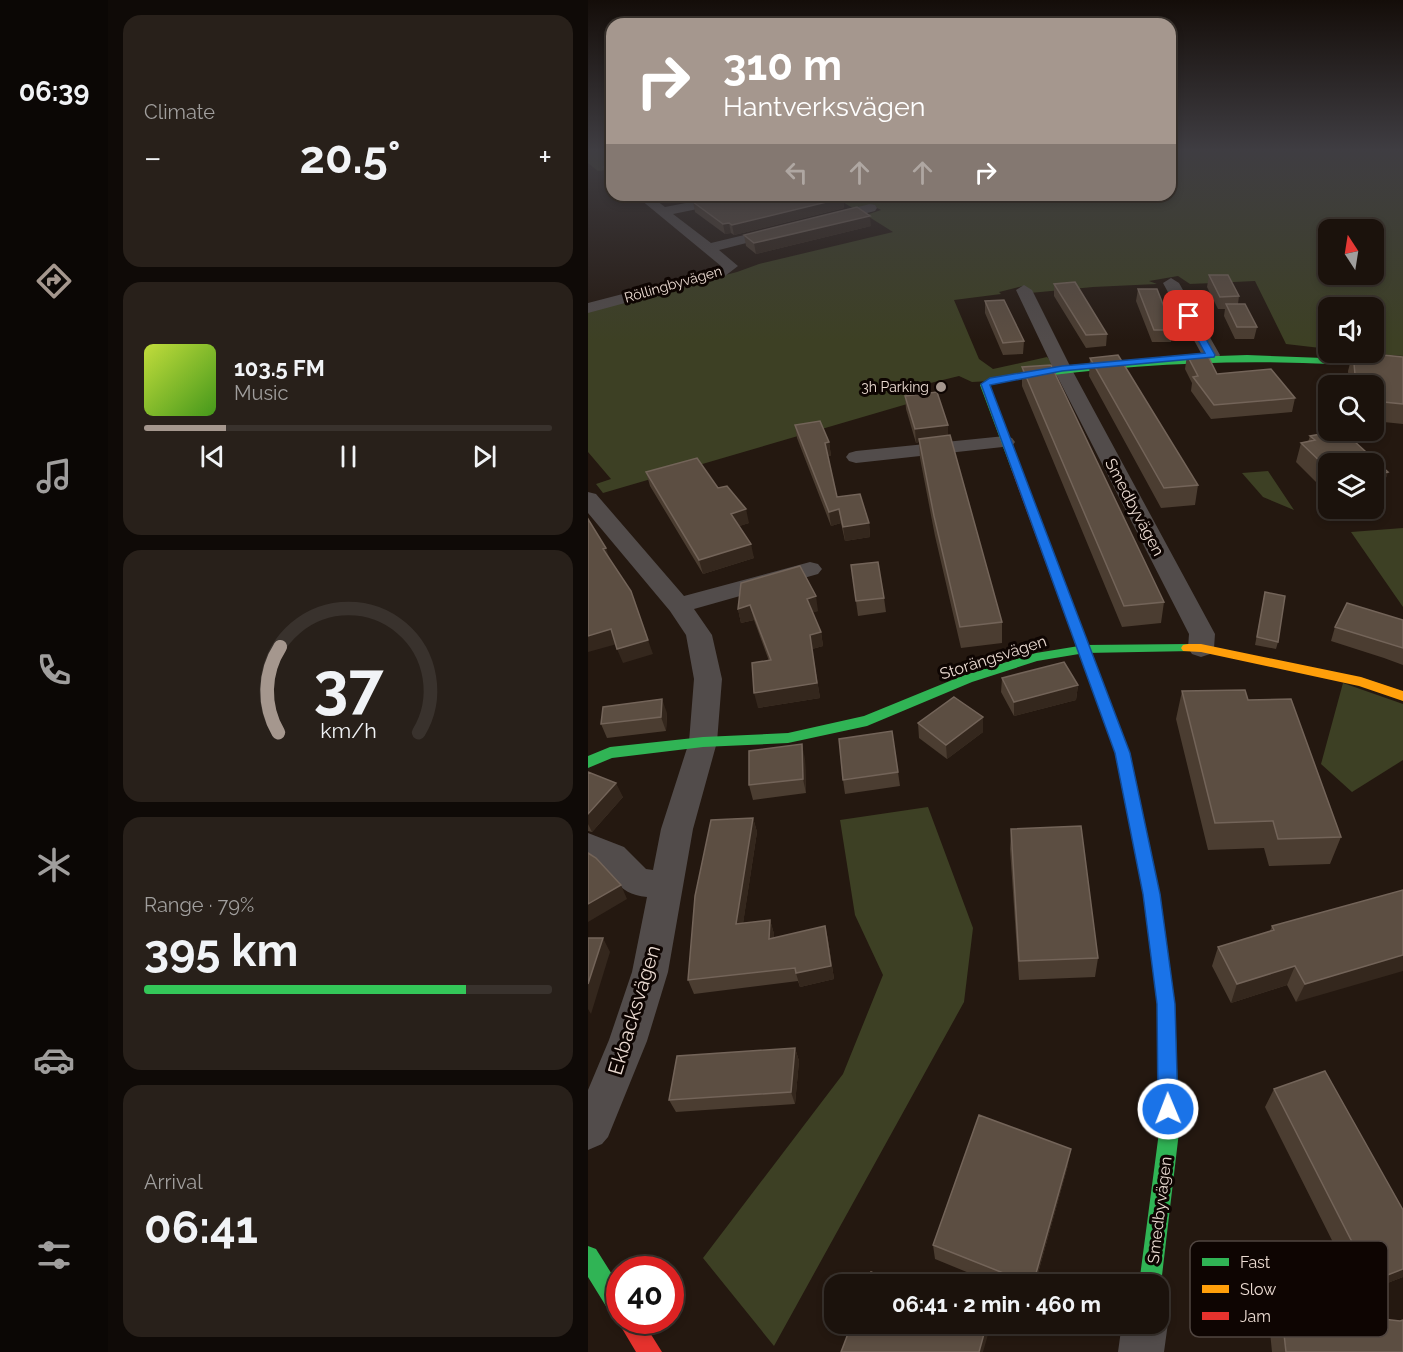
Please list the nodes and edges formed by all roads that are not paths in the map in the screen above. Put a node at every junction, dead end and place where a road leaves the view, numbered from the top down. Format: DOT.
graph roads {
  1 [pos="665,214"];
  2 [pos="846,214"];
  3 [pos="709,248"];
  4 [pos="1171,283"];
  5 [pos="1024,290"];
  6 [pos="588,308"];
  7 [pos="1211,355"];
  8 [pos="1403,366"];
  9 [pos="1062,368"];
  10 [pos="1005,442"];
  11 [pos="856,457"];
  12 [pos="588,499"];
  13 [pos="810,569"];
  14 [pos="679,605"];
  15 [pos="1201,648"];
  16 [pos="1085,649"];
  17 [pos="1403,696"];
  18 [pos="703,742"];
  19 [pos="588,762"];
  20 [pos="588,846"];
  21 [pos="667,885"];
  22 [pos="588,1130"];
  23 [pos="588,1257"];
  24 [pos="1151,1274"];
  25 [pos="606,1286"];
  26 [pos="638,1334"];
  27 [pos="1144,1334"];
  28 [pos="650,1352"];
  29 [pos="1142,1352"];
  1 -- 3 [label="street, Röllingbyvägen"];
  2 -- 3 [label="street, Röllingbyvägen"];
  3 -- 6 [label="street, Röllingbyvägen"];
  4 -- 7 [label="street"];
  5 -- 9 [label="street, Smedbyvägen"];
  7 -- 8 [label="street"];
  7 -- 9 [label="street"];
  9 -- 10 [label="street, Smedbyvägen"];
  9 -- 15 [label="street, Smedbyvägen"];
  10 -- 11 [label="street"];
  10 -- 16 [label="street, Smedbyvägen"];
  12 -- 14 [label="street, Ekbacksvägen"];
  13 -- 14 [label="street"];
  14 -- 18 [label="street, Ekbacksvägen"];
  15 -- 16 [label="street, Storängsvägen"];
  15 -- 17 [label="street, Storängsvägen"];
  16 -- 18 [label="street, Storängsvägen"];
  16 -- 24 [label="street, Smedbyvägen"];
  18 -- 19 [label="street"];
  18 -- 21 [label="street, Ekbacksvägen"];
  20 -- 21 [label="street"];
  21 -- 22 [label="street, Ekbacksvägen"];
  23 -- 25 [label="street"];
  26 -- 28 [label="street"];
  27 -- 29 [label="street"];
}
